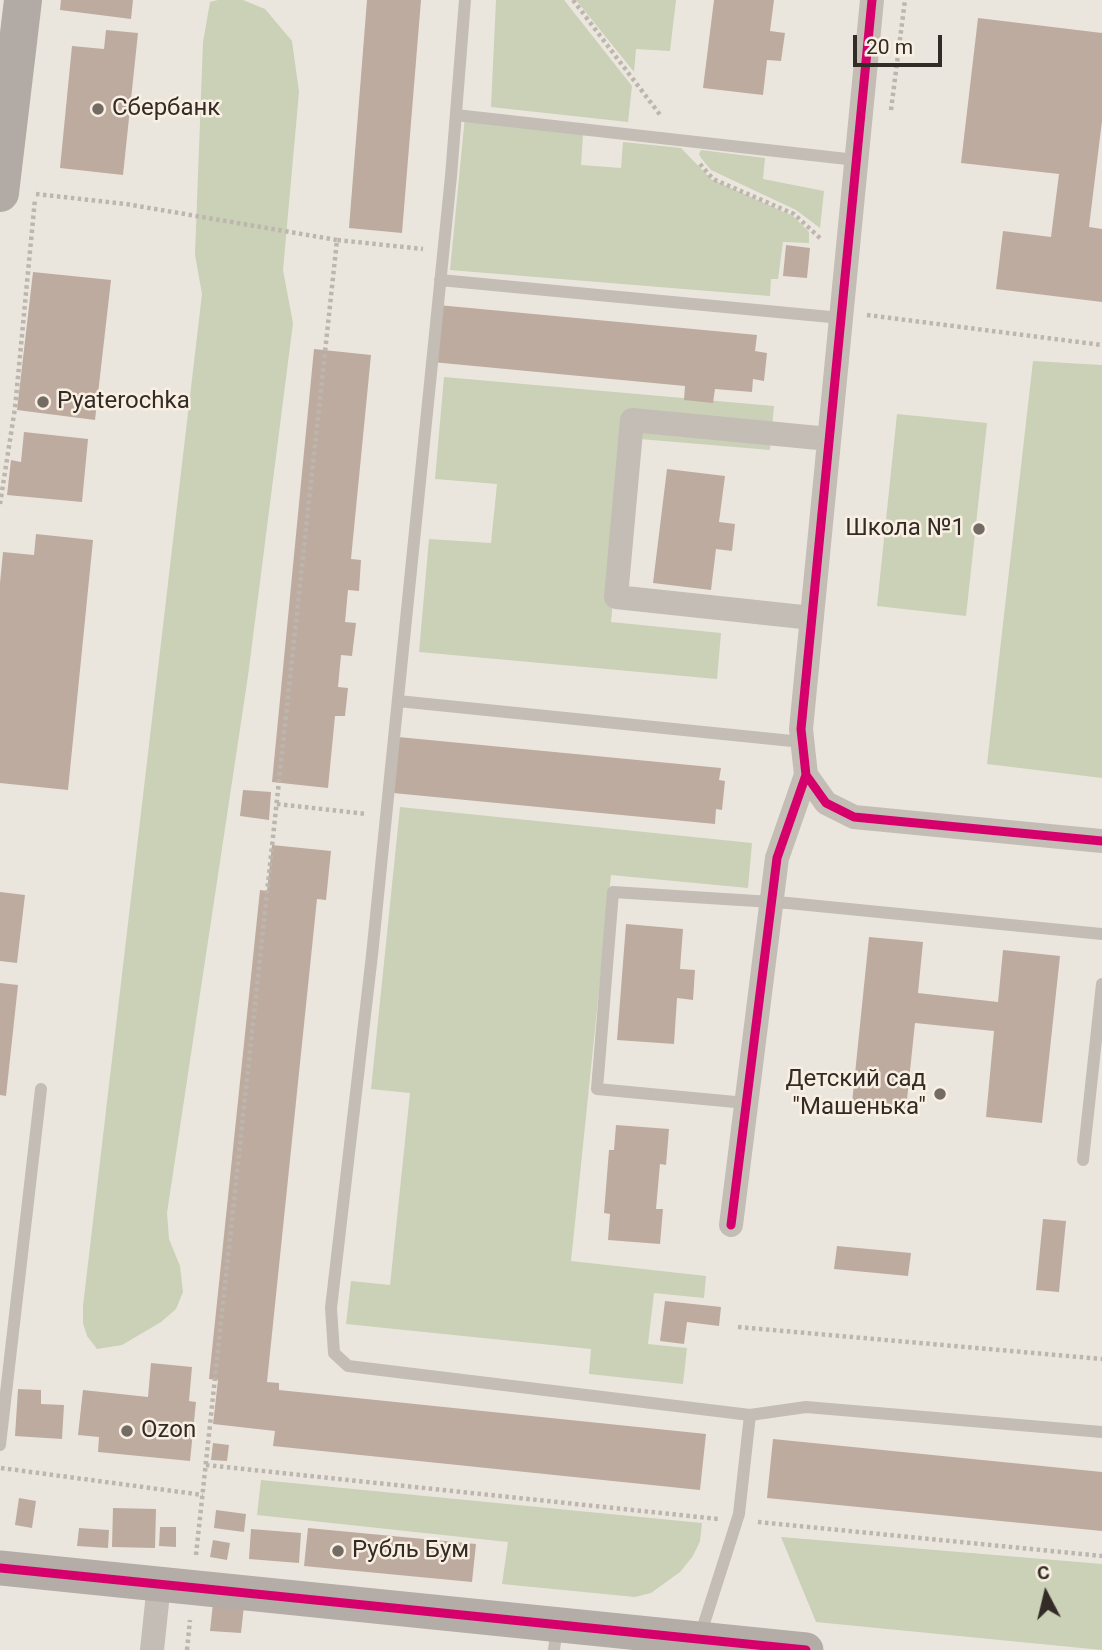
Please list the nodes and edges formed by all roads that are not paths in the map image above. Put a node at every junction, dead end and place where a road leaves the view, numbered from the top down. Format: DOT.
graph roads {
  1 [pos="23,0"];
  2 [pos="465,0"];
  3 [pos="872,0"];
  4 [pos="456,115"];
  5 [pos="856,160"];
  6 [pos="18,194"];
  7 [pos="440,280"];
  8 [pos="841,315"];
  9 [pos="829,439"];
  10 [pos="812,618"];
  11 [pos="398,701"];
  12 [pos="803,742"];
  13 [pos="806,775"];
  14 [pos="1102,841"];
  15 [pos="772,902"];
  16 [pos="1102,934"];
  17 [pos="1102,984"];
  18 [pos="1100,1015"];
  19 [pos="41,1089"];
  20 [pos="746,1103"];
  21 [pos="1083,1160"];
  22 [pos="730,1224"];
  23 [pos="750,1415"];
  24 [pos="1102,1432"];
  25 [pos="0,1445"];
  26 [pos="0,1568"];
  27 [pos="176,1586"];
  28 [pos="555,1637"];
  29 [pos="699,1639"];
  30 [pos="152,1650"];
  31 [pos="806,1650"];
  1 -- 6 [label="main road"];
  2 -- 4 [label="lane"];
  3 -- 5 [label="street"];
  4 -- 5 [label="lane"];
  4 -- 7 [label="lane"];
  5 -- 8 [label="street"];
  7 -- 8 [label="lane"];
  7 -- 11 [label="lane"];
  8 -- 9 [label="street"];
  9 -- 10 [label="street"];
  9 -- 10 [label="street"];
  10 -- 12 [label="street"];
  11 -- 12 [label="lane"];
  11 -- 23 [label="lane"];
  12 -- 13 [label="street"];
  13 -- 14 [label="street"];
  13 -- 15 [label="street"];
  15 -- 16 [label="lane"];
  15 -- 20 [label="street"];
  15 -- 20 [label="lane"];
  17 -- 18 [label="lane"];
  18 -- 21 [label="lane"];
  19 -- 25 [label="lane"];
  20 -- 22 [label="street"];
  23 -- 24 [label="lane"];
  23 -- 29 [label="lane"];
  26 -- 27 [label="street"];
  27 -- 28 [label="street"];
  27 -- 30 [label="street"];
  28 -- 29 [label="street"];
  29 -- 31 [label="street"];
}
